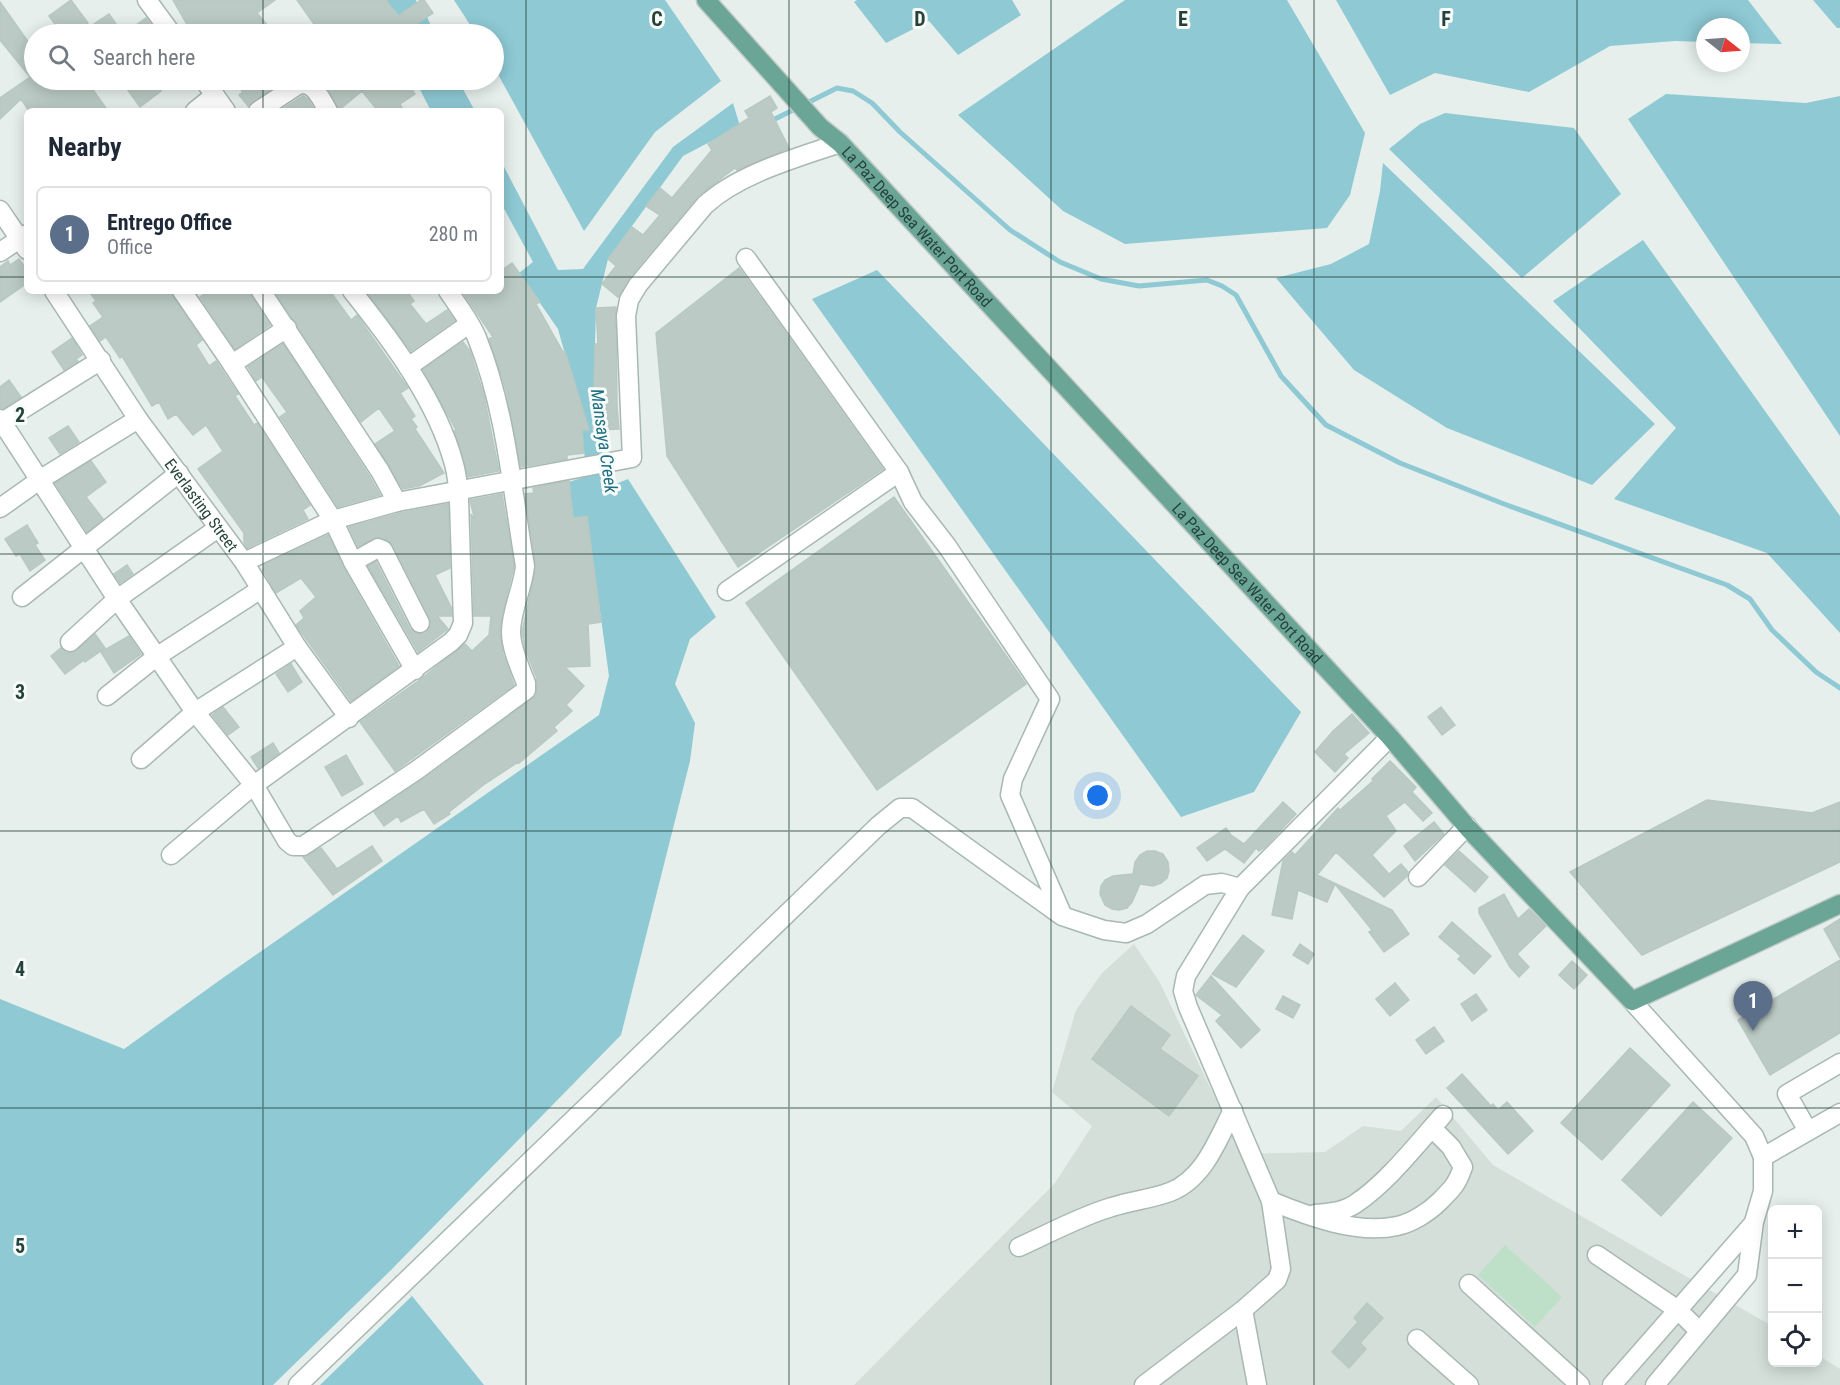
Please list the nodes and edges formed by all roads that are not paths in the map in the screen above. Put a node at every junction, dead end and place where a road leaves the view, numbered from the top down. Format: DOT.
graph roads {
  1 [pos="147,0"];
  2 [pos="706,0"];
  3 [pos="165,24"];
  4 [pos="211,90"];
  5 [pos="290,90"];
  6 [pos="314,90"];
  7 [pos="215,95"];
  8 [pos="199,108"];
  9 [pos="224,108"];
  10 [pos="263,108"];
  11 [pos="326,108"];
  12 [pos="840,142"];
  13 [pos="0,210"];
  14 [pos="24,241"];
  15 [pos="0,252"];
  16 [pos="746,258"];
  17 [pos="56,294"];
  18 [pos="184,294"];
  19 [pos="263,294"];
  20 [pos="354,294"];
  21 [pos="450,294"];
  22 [pos="470,324"];
  23 [pos="286,328"];
  24 [pos="101,360"];
  25 [pos="232,364"];
  26 [pos="408,367"];
  27 [pos="138,419"];
  28 [pos="1,420"];
  29 [pos="899,472"];
  30 [pos="179,473"];
  31 [pos="41,479"];
  32 [pos="512,480"];
  33 [pos="459,491"];
  34 [pos="397,502"];
  35 [pos="0,508"];
  36 [pos="333,519"];
  37 [pos="218,528"];
  38 [pos="83,547"];
  39 [pos="244,562"];
  40 [pos="353,562"];
  41 [pos="261,589"];
  42 [pos="727,591"];
  43 [pos="22,597"];
  44 [pos="117,599"];
  45 [pos="420,623"];
  46 [pos="70,642"];
  47 [pos="297,647"];
  48 [pos="156,657"];
  49 [pos="415,670"];
  50 [pos="107,696"];
  51 [pos="195,712"];
  52 [pos="349,718"];
  53 [pos="1390,737"];
  54 [pos="141,759"];
  55 [pos="254,785"];
  56 [pos="1467,826"];
  57 [pos="171,855"];
  58 [pos="1418,877"];
  59 [pos="1240,888"];
  60 [pos="1840,904"];
  61 [pos="1062,915"];
  62 [pos="1632,1001"];
  63 [pos="1840,1063"];
  64 [pos="1233,1110"];
  65 [pos="1840,1113"];
  66 [pos="1808,1131"];
  67 [pos="1763,1157"];
  68 [pos="1270,1201"];
  69 [pos="1305,1215"];
  70 [pos="1755,1222"];
  71 [pos="1019,1247"];
  72 [pos="1597,1255"];
  73 [pos="1469,1284"];
  74 [pos="1242,1310"];
  75 [pos="1678,1310"];
  76 [pos="1699,1331"];
  77 [pos="1417,1339"];
  78 [pos="298,1385"];
  79 [pos="1144,1385"];
  80 [pos="1257,1385"];
  81 [pos="1469,1385"];
  82 [pos="1580,1385"];
  83 [pos="1612,1385"];
  84 [pos="1655,1385"];
  1 -- 3 [label="street"];
  2 -- 12 [label="main road, La Paz Deep Sea Water Port Road"];
  4 -- 7 [label="street"];
  5 -- 10 [label="street"];
  6 -- 11 [label="street"];
  7 -- 8 [label="street"];
  7 -- 9 [label="street"];
  12 -- 32 [label="street"];
  12 -- 53 [label="main road, La Paz Deep Sea Water Port Road"];
  13 -- 14 [label="street"];
  14 -- 15 [label="street"];
  16 -- 29 [label="street"];
  17 -- 24 [label="street, Everlasting Street"];
  18 -- 25 [label="street"];
  19 -- 23 [label="street"];
  20 -- 26 [label="street"];
  21 -- 22 [label="street"];
  22 -- 26 [label="street"];
  22 -- 32 [label="street"];
  23 -- 25 [label="street"];
  23 -- 34 [label="street"];
  24 -- 27 [label="street, Everlasting Street"];
  24 -- 28 [label="street"];
  25 -- 36 [label="street"];
  26 -- 33 [label="street"];
  27 -- 30 [label="street, Everlasting Street"];
  27 -- 31 [label="street"];
  28 -- 31 [label="street"];
  29 -- 42 [label="street"];
  29 -- 61 [label="street"];
  30 -- 37 [label="street, Everlasting Street"];
  30 -- 38 [label="street"];
  31 -- 35 [label="street"];
  31 -- 38 [label="street"];
  32 -- 33 [label="street"];
  32 -- 55 [label="street"];
  33 -- 34 [label="street"];
  33 -- 49 [label="street"];
  34 -- 36 [label="street"];
  36 -- 39 [label="street"];
  36 -- 40 [label="street"];
  37 -- 39 [label="street, Everlasting Street"];
  37 -- 44 [label="street"];
  38 -- 43 [label="street"];
  38 -- 44 [label="street"];
  39 -- 41 [label="street, Everlasting Street"];
  40 -- 45 [label="street"];
  40 -- 49 [label="street"];
  41 -- 47 [label="street, Everlasting Street"];
  41 -- 48 [label="street"];
  44 -- 46 [label="street"];
  44 -- 48 [label="street"];
  47 -- 51 [label="street"];
  47 -- 52 [label="street, Everlasting Street"];
  48 -- 50 [label="street"];
  48 -- 51 [label="street"];
  49 -- 52 [label="street"];
  51 -- 54 [label="street"];
  51 -- 55 [label="street"];
  52 -- 55 [label="street"];
  53 -- 56 [label="main road, La Paz Deep Sea Water Port Road"];
  53 -- 59 [label="street"];
  55 -- 57 [label="street"];
  56 -- 58 [label="street"];
  56 -- 62 [label="main road, La Paz Deep Sea Water Port Road"];
  59 -- 61 [label="street"];
  59 -- 64 [label="street"];
  60 -- 62 [label="main road"];
  61 -- 78 [label="street"];
  62 -- 67 [label="street"];
  63 -- 66 [label="street"];
  64 -- 68 [label="street"];
  64 -- 71 [label="street"];
  65 -- 66 [label="street"];
  66 -- 67 [label="street"];
  67 -- 70 [label="street"];
  68 -- 69 [label="street"];
  68 -- 74 [label="street"];
  69 -- 69 [label="street"];
  70 -- 75 [label="street"];
  70 -- 76 [label="street"];
  72 -- 75 [label="street"];
  73 -- 82 [label="street"];
  74 -- 79 [label="street"];
  74 -- 80 [label="street"];
  75 -- 76 [label="street"];
  75 -- 83 [label="street"];
  76 -- 84 [label="street"];
  77 -- 81 [label="street"];
}
